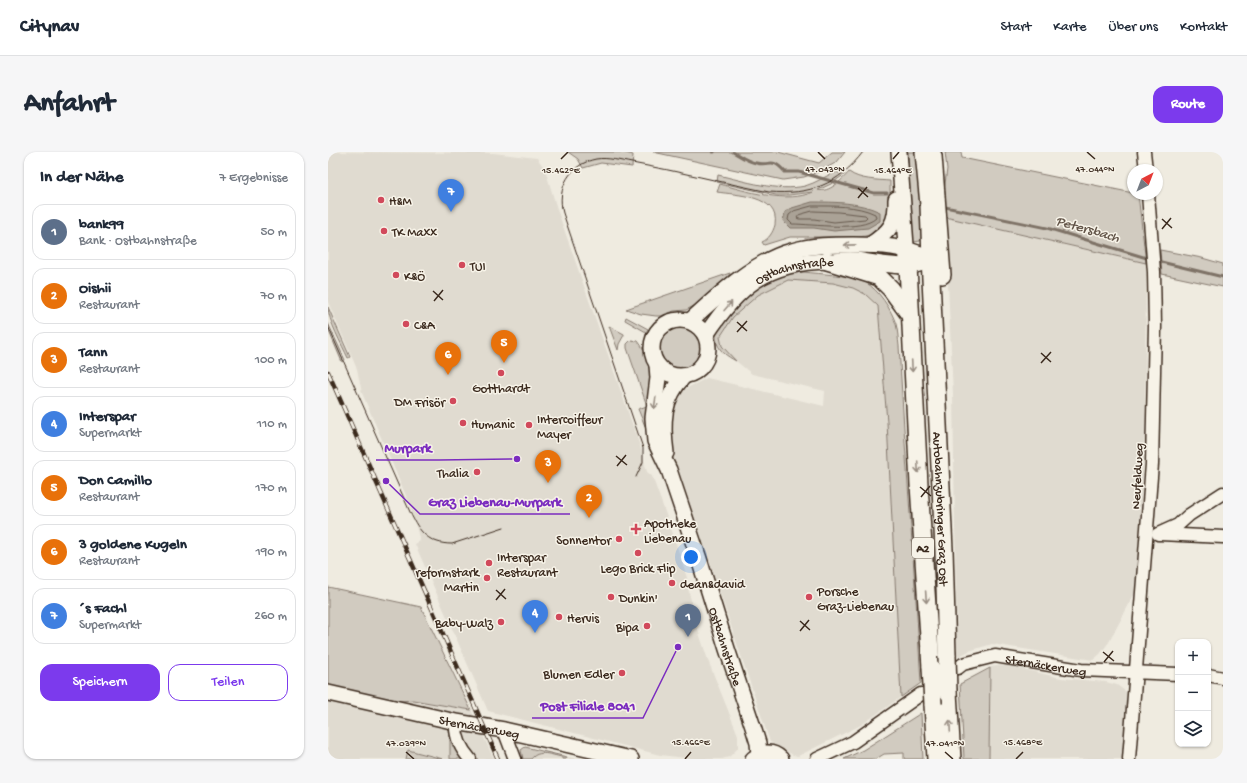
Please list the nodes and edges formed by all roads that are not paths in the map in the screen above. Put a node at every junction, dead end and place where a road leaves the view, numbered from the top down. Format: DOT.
graph roads {
  1 [pos="899,152"];
  2 [pos="923,152"];
  3 [pos="931,152"];
  4 [pos="1144,152"];
  5 [pos="1145,164"];
  6 [pos="900,172"];
  7 [pos="1148,200"];
  8 [pos="870,245"];
  9 [pos="907,257"];
  10 [pos="930,258"];
  11 [pos="828,261"];
  12 [pos="910,315"];
  13 [pos="690,321"];
  14 [pos="706,335"];
  15 [pos="657,365"];
  16 [pos="684,376"];
  17 [pos="669,470"];
  18 [pos="1223,493"];
  19 [pos="942,510"];
  20 [pos="1153,534"];
  21 [pos="1223,536"];
  22 [pos="952,662"];
  23 [pos="1136,672"];
  24 [pos="1175,674"];
  25 [pos="1211,676"];
  26 [pos="1223,678"];
  27 [pos="328,693"];
  28 [pos="927,699"];
  29 [pos="456,722"];
  30 [pos="504,730"];
  31 [pos="756,756"];
  32 [pos="470,759"];
  33 [pos="515,759"];
  34 [pos="631,759"];
  35 [pos="781,759"];
  36 [pos="817,759"];
  37 [pos="936,759"];
  38 [pos="952,759"];
  39 [pos="1129,759"];
  1 -- 6 [label="main road"];
  2 -- 10 [label="main road"];
  3 -- 19 [label="highway"];
  4 -- 5 [label="street"];
  6 -- 8 [label="main road"];
  6 -- 9 [label="main road"];
  7 -- 20 [label="street, Neufeldweg"];
  8 -- 9 [label="main road, Ostbahnstraße"];
  8 -- 13 [label="main road, Ostbahnstraße, one-way"];
  9 -- 10 [label="main road"];
  9 -- 11 [label="main road, Ostbahnstraße"];
  9 -- 12 [label="highway, Autobahnzubringer Graz Ost / A2"];
  10 -- 19 [label="highway, Autobahnzubringer Graz Ost / A2"];
  11 -- 12 [label="highway"];
  14 -- 11 [label="main road, Ostbahnstraße, one-way"];
  12 -- 28 [label="highway, Autobahnzubringer Graz Ost / A2, one-way, bridge"];
  13 -- 14 [label="main road"];
  13 -- 15 [label="main road, Ostbahnstraße"];
  14 -- 16 [label="main road, Ostbahnstraße"];
  15 -- 16 [label="main road"];
  15 -- 17 [label="main road, Ostbahnstraße, one-way"];
  16 -- 17 [label="main road, Ostbahnstraße"];
  17 -- 31 [label="main road, Ostbahnstraße"];
  18 -- 20 [label="street"];
  19 -- 22 [label="highway, Autobahnzubringer Graz Ost / A2"];
  20 -- 21 [label="street"];
  20 -- 23 [label="street, Neufeldweg"];
  22 -- 23 [label="street, Sternäckerweg"];
  38 -- 22 [label="highway, Autobahnzubringer Graz Ost / A2, one-way, bridge"];
  23 -- 24 [label="street, Sternäckerweg"];
  23 -- 39 [label="street, Neufeldweg"];
  25 -- 26 [label="street"];
  27 -- 29 [label="main road, Sternäckerweg"];
  28 -- 36 [label="street"];
  28 -- 37 [label="highway, Autobahnzubringer Graz Ost / A2"];
  29 -- 30 [label="main road, Sternäckerweg"];
  29 -- 32 [label="street"];
  30 -- 33 [label="street"];
  30 -- 34 [label="main road, Sternäckerweg"];
  31 -- 35 [label="main road"];
}
